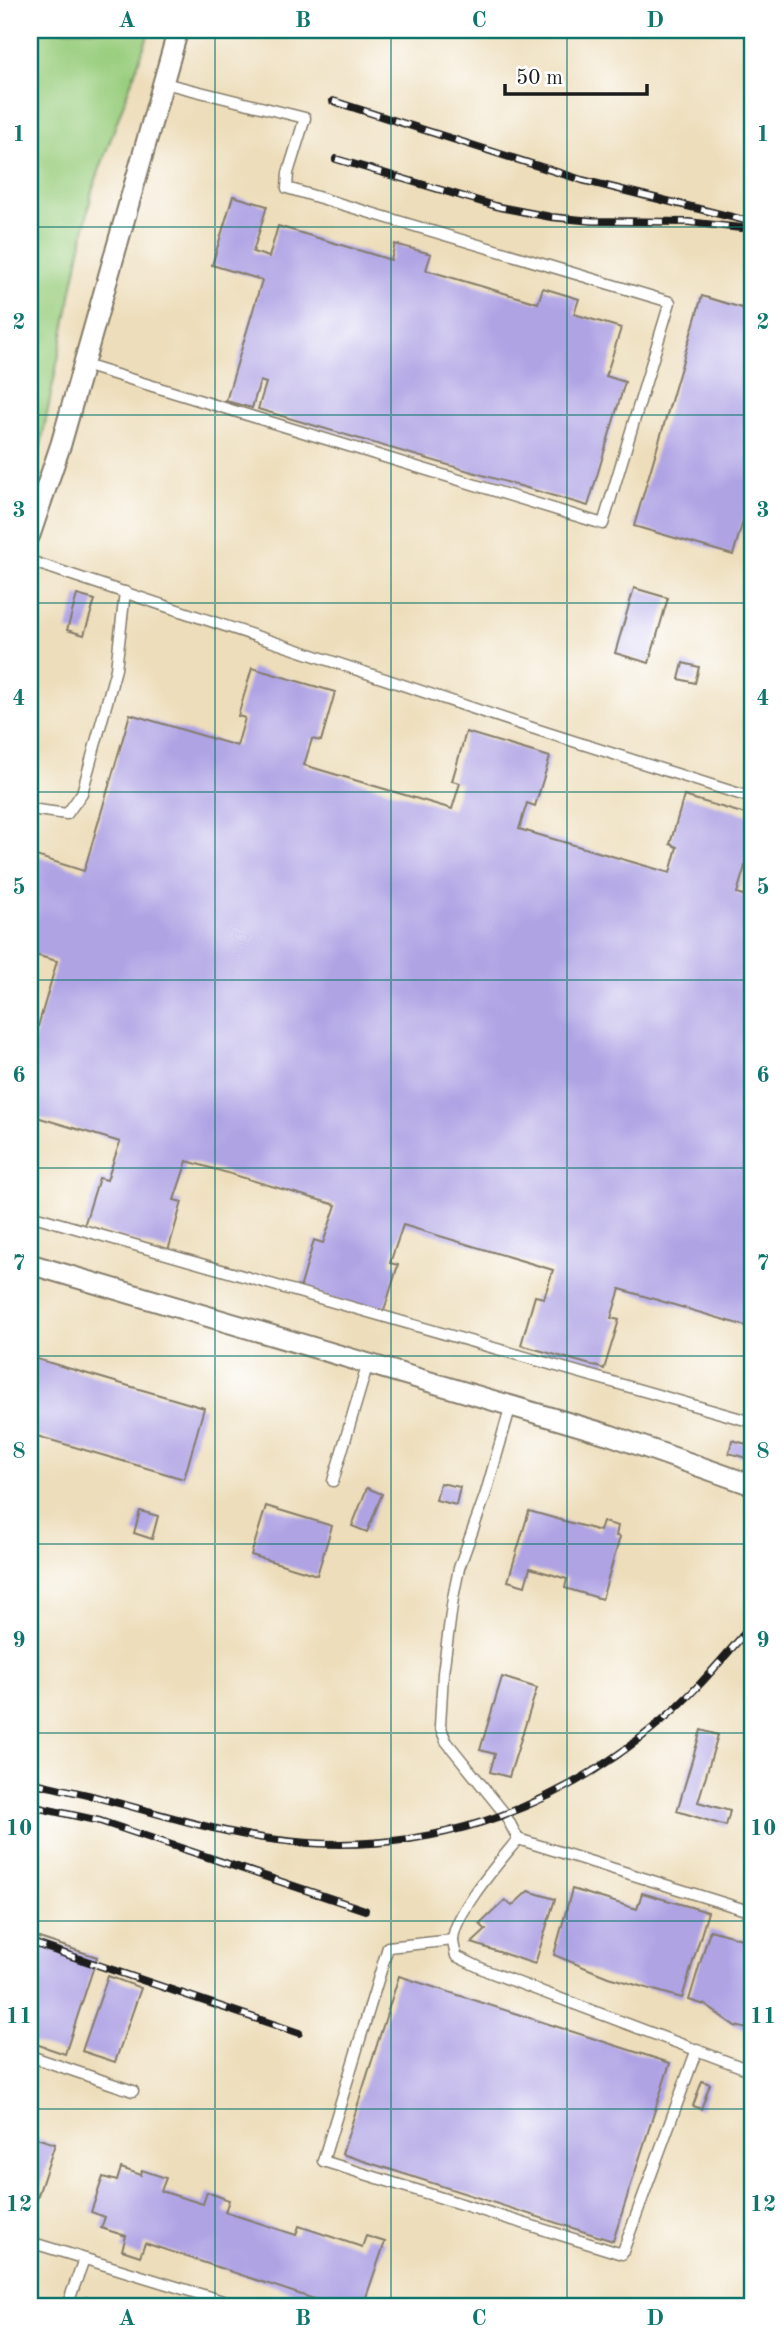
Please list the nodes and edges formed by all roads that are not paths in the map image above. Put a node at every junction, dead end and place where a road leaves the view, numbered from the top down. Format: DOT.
graph roads {
  1 [pos="178,30"];
  2 [pos="164,83"];
  3 [pos="83,365"];
  4 [pos="30,535"];
  5 [pos="30,561"];
  6 [pos="125,592"];
  7 [pos="752,797"];
  8 [pos="30,809"];
  9 [pos="30,1215"];
  10 [pos="30,1264"];
  11 [pos="368,1363"];
  12 [pos="511,1405"];
  13 [pos="752,1422"];
  14 [pos="333,1481"];
  15 [pos="752,1485"];
  16 [pos="518,1839"];
  17 [pos="752,1912"];
  18 [pos="453,1940"];
  19 [pos="697,2049"];
  20 [pos="30,2056"];
  21 [pos="752,2071"];
  22 [pos="133,2091"];
  23 [pos="30,2242"];
  24 [pos="84,2259"];
  25 [pos="66,2306"];
  26 [pos="239,2306"];
  1 -- 2 [label="street"];
  2 -- 3 [label="street"];
  2 -- 3 [label="lane"];
  3 -- 4 [label="street"];
  5 -- 6 [label="lane"];
  6 -- 7 [label="lane"];
  6 -- 8 [label="lane"];
  9 -- 13 [label="lane"];
  10 -- 11 [label="street"];
  11 -- 12 [label="street"];
  11 -- 14 [label="lane"];
  12 -- 15 [label="street"];
  12 -- 16 [label="lane"];
  16 -- 17 [label="lane"];
  16 -- 18 [label="lane"];
  18 -- 19 [label="lane"];
  18 -- 19 [label="lane"];
  19 -- 21 [label="lane"];
  20 -- 22 [label="lane"];
  23 -- 24 [label="lane"];
  24 -- 25 [label="lane"];
  24 -- 26 [label="lane"];
}
